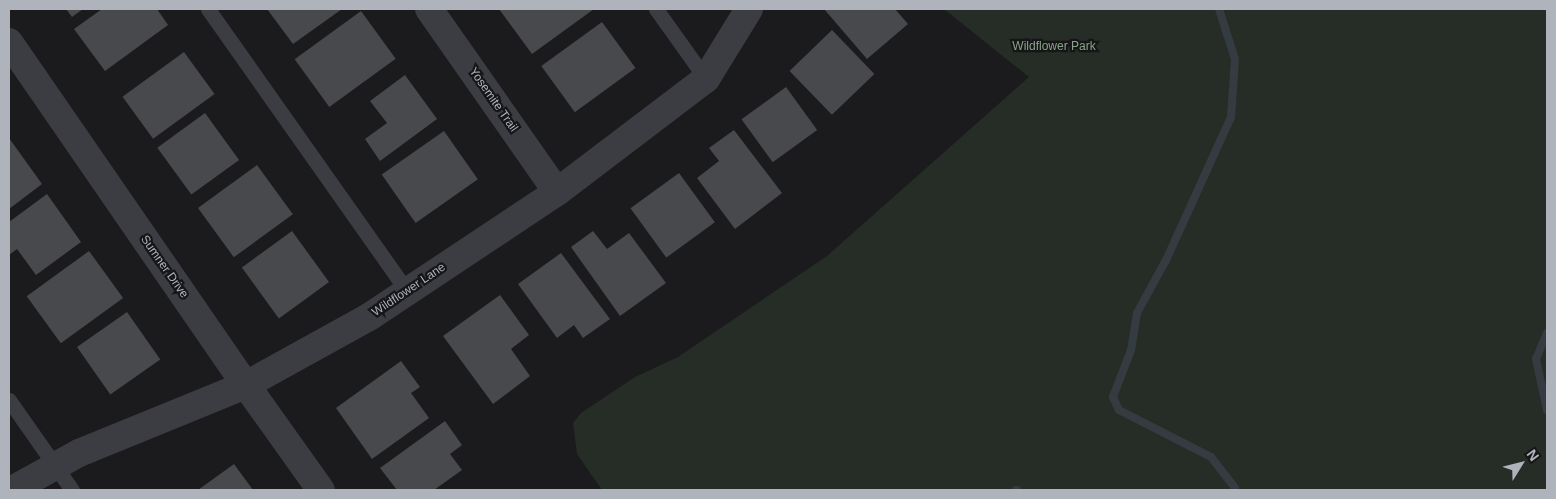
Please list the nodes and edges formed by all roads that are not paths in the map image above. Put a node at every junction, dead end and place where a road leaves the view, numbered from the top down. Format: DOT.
graph roads {
  1 [pos="208,9"];
  2 [pos="429,9"];
  3 [pos="656,9"];
  4 [pos="749,9"];
  5 [pos="9,42"];
  6 [pos="706,78"];
  7 [pos="557,192"];
  8 [pos="407,291"];
  9 [pos="246,386"];
  10 [pos="9,400"];
  11 [pos="54,465"];
  12 [pos="12,490"];
  13 [pos="72,490"];
  14 [pos="321,490"];
  1 -- 8 [label="lane"];
  2 -- 7 [label="street, Yosemite Trail"];
  3 -- 6 [label="lane"];
  4 -- 6 [label="street, Wildflower Lane"];
  5 -- 9 [label="street, Sumner Drive"];
  6 -- 7 [label="street, Wildflower Lane"];
  7 -- 8 [label="street, Wildflower Lane"];
  8 -- 9 [label="street, Wildflower Lane"];
  9 -- 11 [label="street, Wildflower Lane"];
  9 -- 14 [label="street, Sumner Drive"];
  10 -- 11 [label="lane"];
  11 -- 12 [label="street, Wildflower Lane"];
  11 -- 13 [label="lane"];
}
